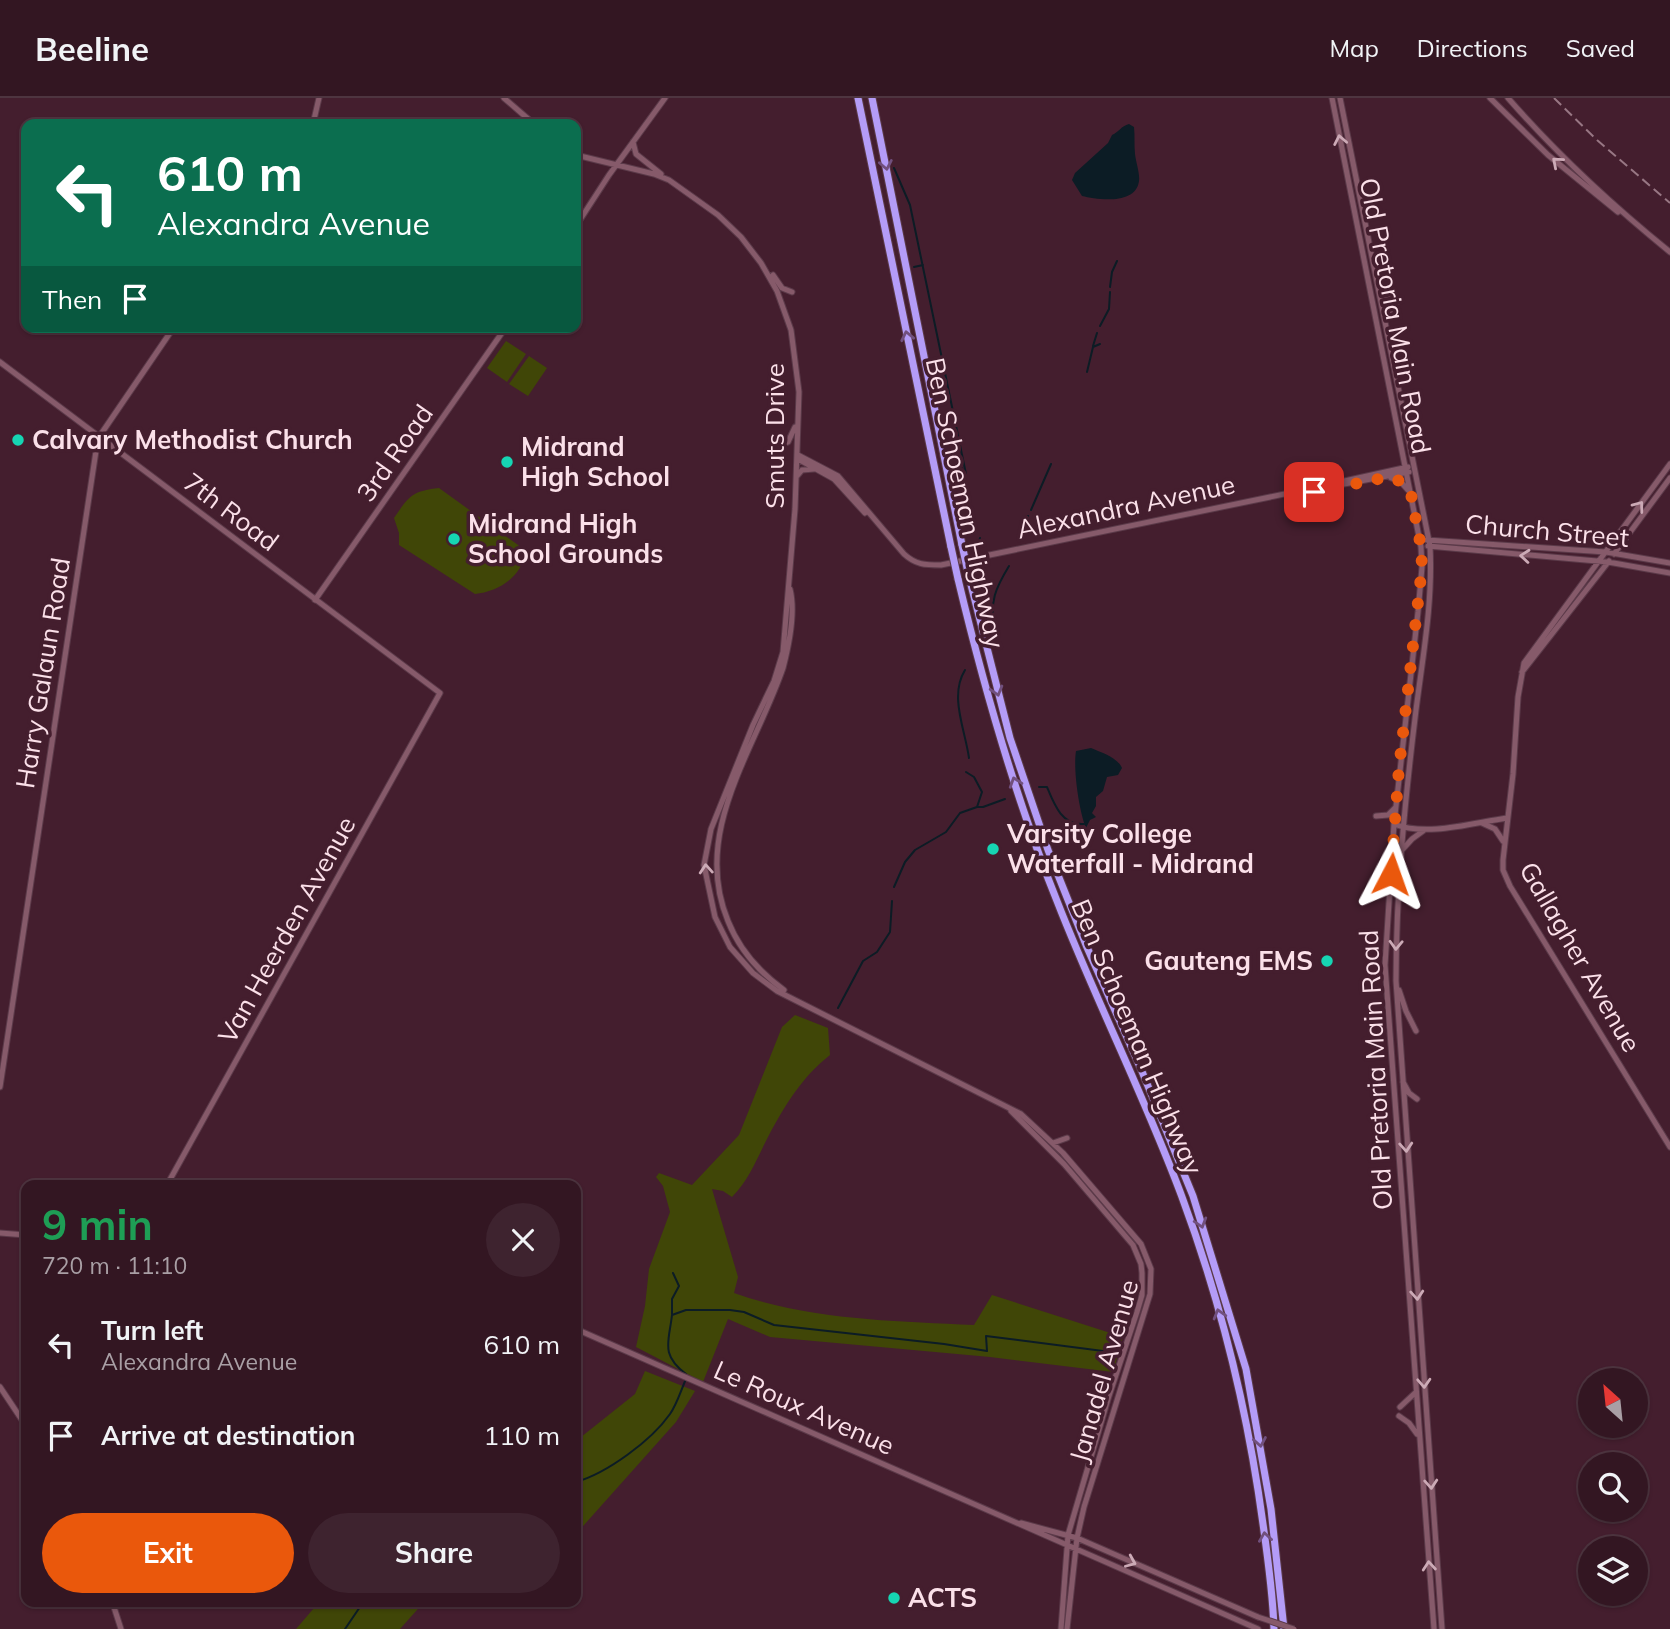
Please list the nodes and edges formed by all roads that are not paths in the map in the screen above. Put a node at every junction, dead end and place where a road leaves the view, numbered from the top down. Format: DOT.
graph roads {
  1 [pos="319,98"];
  2 [pos="504,98"];
  3 [pos="665,98"];
  4 [pos="872,98"];
  5 [pos="1332,98"];
  6 [pos="1340,98"];
  7 [pos="1490,98"];
  8 [pos="1508,98"];
  9 [pos="858,100"];
  10 [pos="314,119"];
  11 [pos="528,119"];
  12 [pos="633,142"];
  13 [pos="581,157"];
  14 [pos="616,165"];
  15 [pos="669,180"];
  16 [pos="581,218"];
  17 [pos="1630,219"];
  18 [pos="1670,251"];
  19 [pos="761,263"];
  20 [pos="1379,291"];
  21 [pos="792,292"];
  22 [pos="1385,318"];
  23 [pos="170,333"];
  24 [pos="502,333"];
  25 [pos="0,362"];
  26 [pos="797,417"];
  27 [pos="99,437"];
  28 [pos="777,446"];
  29 [pos="798,457"];
  30 [pos="1670,464"];
  31 [pos="1415,468"];
  32 [pos="818,469"];
  33 [pos="1406,470"];
  34 [pos="797,476"];
  35 [pos="1388,477"];
  36 [pos="1670,478"];
  37 [pos="1299,491"];
  38 [pos="1411,494"];
  39 [pos="875,522"];
  40 [pos="1625,539"];
  41 [pos="1430,543"];
  42 [pos="1421,544"];
  43 [pos="1606,552"];
  44 [pos="1615,553"];
  45 [pos="1629,556"];
  46 [pos="1585,560"];
  47 [pos="1600,561"];
  48 [pos="1608,562"];
  49 [pos="1670,563"];
  50 [pos="1670,573"];
  51 [pos="1590,575"];
  52 [pos="789,586"];
  53 [pos="315,600"];
  54 [pos="1522,672"];
  55 [pos="440,693"];
  56 [pos="1395,807"];
  57 [pos="1376,816"];
  58 [pos="1507,818"];
  59 [pos="1478,822"];
  60 [pos="1394,824"];
  61 [pos="1404,828"];
  62 [pos="1426,830"];
  63 [pos="1503,847"];
  64 [pos="1402,851"];
  65 [pos="720,901"];
  66 [pos="711,902"];
  67 [pos="1396,981"];
  68 [pos="799,1002"];
  69 [pos="1416,1031"];
  70 [pos="1401,1075"];
  71 [pos="0,1087"];
  72 [pos="1417,1099"];
  73 [pos="1004,1104"];
  74 [pos="1067,1138"];
  75 [pos="1053,1143"];
  76 [pos="1670,1147"];
  77 [pos="170,1180"];
  78 [pos="0,1233"];
  79 [pos="21,1235"];
  80 [pos="581,1331"];
  81 [pos="0,1387"];
  82 [pos="0,1393"];
  83 [pos="1415,1393"];
  84 [pos="1401,1407"];
  85 [pos="1399,1416"];
  86 [pos="21,1419"];
  87 [pos="21,1420"];
  88 [pos="1419,1441"];
  89 [pos="1018,1522"];
  90 [pos="1068,1535"];
  91 [pos="1077,1538"];
  92 [pos="1066,1545"];
  93 [pos="1076,1549"];
  94 [pos="114,1607"];
  95 [pos="1433,1628"];
  96 [pos="121,1629"];
  97 [pos="1062,1629"];
  98 [pos="1068,1629"];
  99 [pos="1258,1629"];
  100 [pos="1274,1629"];
  101 [pos="1284,1629"];
  102 [pos="1294,1629"];
  103 [pos="1442,1629"];
  1 -- 10 [label="main road"];
  2 -- 11 [label="main road"];
  3 -- 12 [label="main road"];
  4 -- 101 [label="highway, Ben Schoeman Highway, one-way, bridge"];
  33 -- 5 [label="main road, Old Pretoria Main Road, one-way"];
  6 -- 20 [label="main road, Old Pretoria Main Road"];
  17 -- 7 [label="main road, one-way"];
  8 -- 17 [label="main road"];
  100 -- 9 [label="highway, Ben Schoeman Highway, one-way, bridge"];
  12 -- 14 [label="main road"];
  12 -- 15 [label="main road"];
  13 -- 14 [label="main road, Smuts Drive"];
  14 -- 15 [label="main road, Smuts Drive"];
  14 -- 16 [label="main road"];
  15 -- 19 [label="main road, Smuts Drive"];
  17 -- 18 [label="main road"];
  19 -- 21 [label="main road"];
  19 -- 26 [label="main road, Smuts Drive"];
  20 -- 22 [label="main road, Old Pretoria Main Road"];
  20 -- 22 [label="main road"];
  22 -- 31 [label="main road, Old Pretoria Main Road"];
  23 -- 27 [label="main road, Harry Galaun Road"];
  24 -- 53 [label="main road, 3rd Road"];
  25 -- 27 [label="main road, 7th Road"];
  26 -- 28 [label="main road"];
  26 -- 29 [label="main road, Smuts Drive"];
  27 -- 53 [label="main road, 7th Road"];
  27 -- 71 [label="main road, Harry Galaun Road"];
  29 -- 32 [label="main road"];
  29 -- 34 [label="main road, Smuts Drive"];
  29 -- 39 [label="main road, Alexandra Avenue"];
  43 -- 30 [label="main road, one-way"];
  31 -- 33 [label="main road, Alexandra Avenue"];
  31 -- 41 [label="main road, Old Pretoria Main Road"];
  32 -- 34 [label="main road"];
  32 -- 39 [label="main road"];
  33 -- 35 [label="main road, Alexandra Avenue"];
  33 -- 37 [label="main road, Alexandra Avenue"];
  33 -- 38 [label="main road, Old Pretoria Main Road"];
  34 -- 52 [label="main road, Smuts Drive"];
  35 -- 37 [label="main road, Alexandra Avenue"];
  35 -- 38 [label="main road"];
  36 -- 40 [label="main road"];
  37 -- 39 [label="main road, Alexandra Avenue"];
  38 -- 42 [label="main road, Old Pretoria Main Road"];
  40 -- 44 [label="main road"];
  40 -- 45 [label="main road"];
  41 -- 42 [label="main road, Church Street"];
  41 -- 43 [label="main road, Church Street"];
  46 -- 41 [label="main road, Church Street, one-way"];
  41 -- 61 [label="main road, Old Pretoria Main Road"];
  42 -- 56 [label="main road, Old Pretoria Main Road"];
  43 -- 44 [label="main road, Church Street"];
  43 -- 47 [label="main road"];
  44 -- 45 [label="main road, Church Street"];
  44 -- 48 [label="main road"];
  45 -- 49 [label="main road, Church Street"];
  46 -- 47 [label="main road, Church Street"];
  46 -- 51 [label="main road"];
  47 -- 48 [label="main road, Church Street"];
  47 -- 51 [label="main road"];
  48 -- 50 [label="main road, Church Street"];
  48 -- 54 [label="main road"];
  51 -- 54 [label="main road"];
  52 -- 65 [label="main road, Smuts Drive"];
  66 -- 52 [label="main road, Smuts Drive, one-way"];
  53 -- 55 [label="main road, 7th Road"];
  54 -- 58 [label="main road, Gallagher Avenue"];
  55 -- 77 [label="main road, Van Heerden Avenue"];
  56 -- 57 [label="main road"];
  56 -- 60 [label="main road, Old Pretoria Main Road"];
  58 -- 59 [label="main road"];
  58 -- 63 [label="main road, Gallagher Avenue"];
  59 -- 62 [label="main road"];
  59 -- 63 [label="main road"];
  60 -- 61 [label="main road"];
  60 -- 83 [label="main road, Old Pretoria Main Road"];
  61 -- 62 [label="main road"];
  61 -- 64 [label="main road, Old Pretoria Main Road"];
  62 -- 64 [label="main road"];
  63 -- 76 [label="main road, Gallagher Avenue"];
  64 -- 67 [label="main road, Old Pretoria Main Road, one-way"];
  65 -- 68 [label="main road, Janadel Avenue"];
  66 -- 68 [label="main road, Janadel Avenue"];
  67 -- 69 [label="main road"];
  67 -- 70 [label="main road, Old Pretoria Main Road"];
  68 -- 73 [label="main road, Janadel Avenue"];
  70 -- 72 [label="main road"];
  70 -- 103 [label="main road, Old Pretoria Main Road, one-way"];
  73 -- 75 [label="main road, Janadel Avenue"];
  73 -- 90 [label="main road, Janadel Avenue"];
  74 -- 75 [label="main road"];
  75 -- 91 [label="main road, Janadel Avenue"];
  78 -- 79 [label="main road"];
  80 -- 89 [label="main road, Le Roux Avenue"];
  81 -- 86 [label="main road"];
  82 -- 87 [label="main road"];
  83 -- 84 [label="main road"];
  83 -- 88 [label="main road, Old Pretoria Main Road"];
  85 -- 88 [label="main road"];
  95 -- 88 [label="main road, Old Pretoria Main Road, one-way"];
  89 -- 90 [label="main road, Le Roux Avenue"];
  89 -- 92 [label="main road, Le Roux Avenue"];
  90 -- 91 [label="main road, Le Roux Avenue"];
  90 -- 92 [label="main road, Janadel Avenue"];
  91 -- 93 [label="main road, Janadel Avenue"];
  91 -- 102 [label="main road, Le Roux Avenue, one-way, bridge"];
  92 -- 93 [label="main road, Le Roux Avenue"];
  92 -- 97 [label="main road, Janadel Avenue"];
  93 -- 98 [label="main road, Janadel Avenue"];
  93 -- 99 [label="main road, Le Roux Avenue"];
  94 -- 96 [label="main road"];
}
